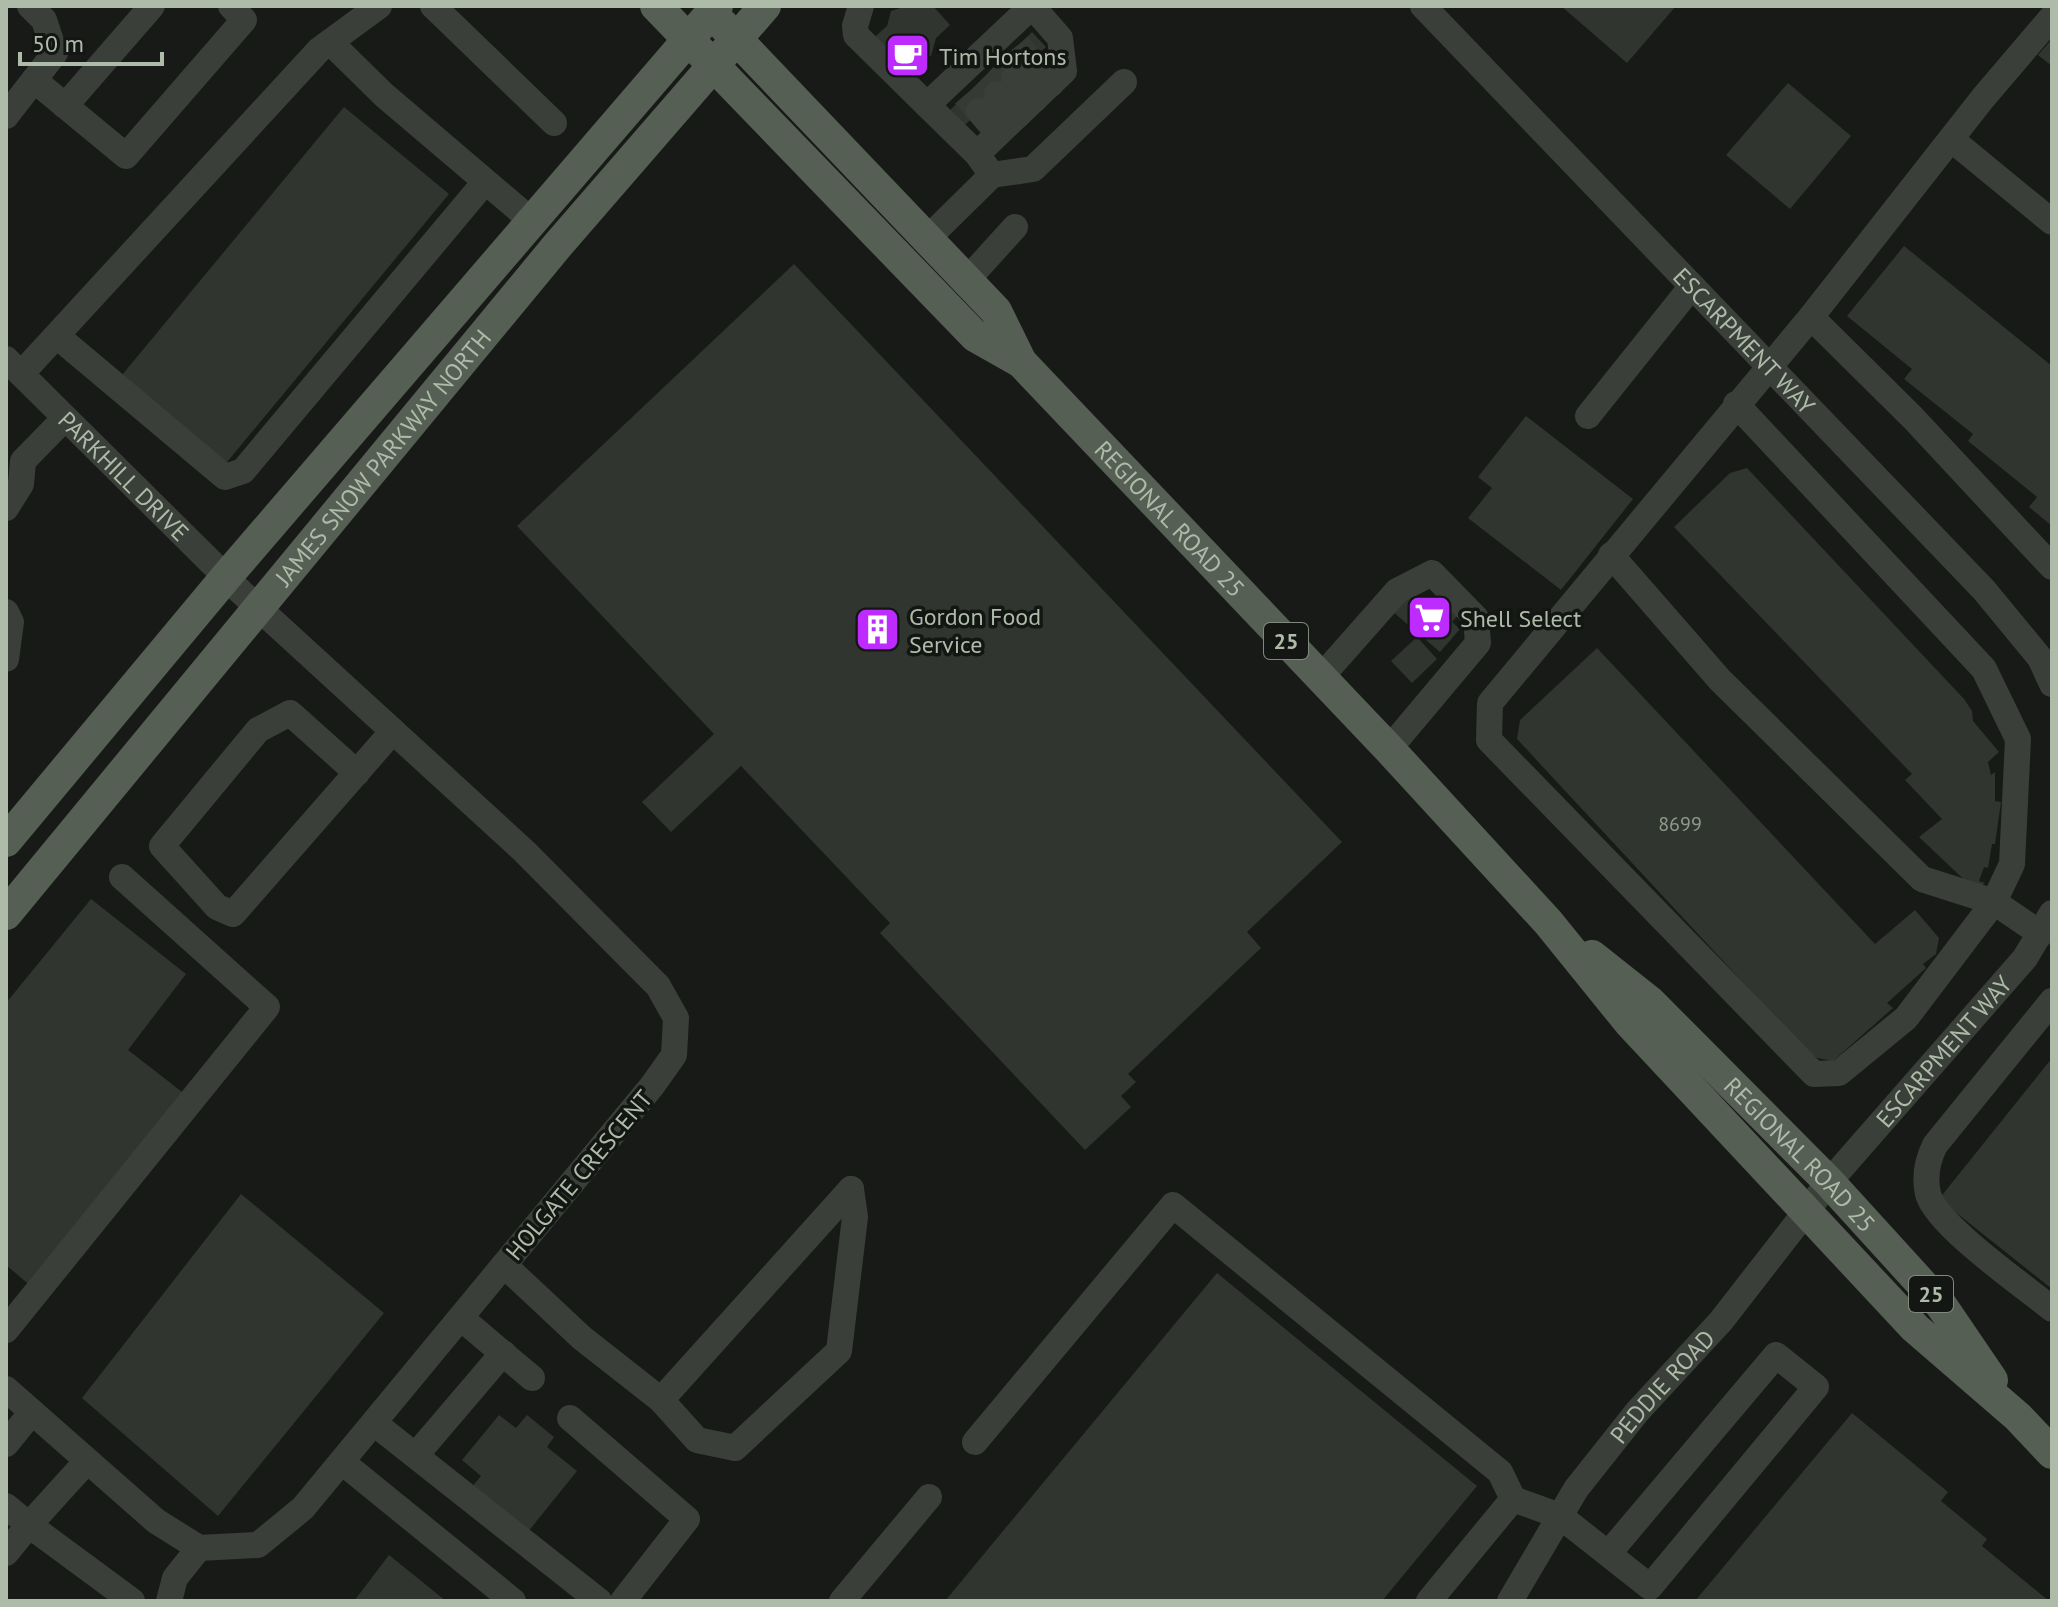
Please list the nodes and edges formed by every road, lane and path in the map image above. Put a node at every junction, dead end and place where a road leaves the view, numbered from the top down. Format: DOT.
graph roads {
  1 [pos="30,6"];
  2 [pos="152,6"];
  3 [pos="231,6"];
  4 [pos="379,6"];
  5 [pos="433,6"];
  6 [pos="656,6"];
  7 [pos="765,6"];
  8 [pos="1032,6"];
  9 [pos="1423,6"];
  10 [pos="711,8"];
  11 [pos="864,10"];
  12 [pos="2052,17"];
  13 [pos="689,38"];
  14 [pos="736,39"];
  15 [pos="330,42"];
  16 [pos="713,64"];
  17 [pos="991,71"];
  18 [pos="34,80"];
  19 [pos="1124,82"];
  20 [pos="1034,99"];
  21 [pos="927,105"];
  22 [pos="65,106"];
  23 [pos="6,116"];
  24 [pos="554,123"];
  25 [pos="998,133"];
  26 [pos="1951,139"];
  27 [pos="984,164"];
  28 [pos="484,183"];
  29 [pos="532,221"];
  30 [pos="2052,222"];
  31 [pos="1015,227"];
  32 [pos="928,238"];
  33 [pos="966,281"];
  34 [pos="1692,286"];
  35 [pos="1811,317"];
  36 [pos="57,336"];
  37 [pos="1021,362"];
  38 [pos="1768,366"];
  39 [pos="14,367"];
  40 [pos="1736,404"];
  41 [pos="1588,416"];
  42 [pos="65,418"];
  43 [pos="14,462"];
  44 [pos="6,508"];
  45 [pos="1611,555"];
  46 [pos="2052,567"];
  47 [pos="243,593"];
  48 [pos="6,612"];
  49 [pos="6,659"];
  50 [pos="1321,677"];
  51 [pos="2052,684"];
  52 [pos="393,731"];
  53 [pos="1389,749"];
  54 [pos="357,773"];
  55 [pos="6,841"];
  56 [pos="122,877"];
  57 [pos="1994,902"];
  58 [pos="6,914"];
  59 [pos="1548,922"];
  60 [pos="2047,924"];
  61 [pos="2052,1001"];
  62 [pos="1829,1182"];
  63 [pos="1806,1211"];
  64 [pos="504,1265"];
  65 [pos="2052,1309"];
  66 [pos="461,1318"];
  67 [pos="6,1330"];
  68 [pos="503,1353"];
  69 [pos="532,1378"];
  70 [pos="6,1389"];
  71 [pos="661,1400"];
  72 [pos="32,1412"];
  73 [pos="2018,1417"];
  74 [pos="570,1418"];
  75 [pos="374,1423"];
  76 [pos="975,1442"];
  77 [pos="6,1444"];
  78 [pos="2052,1453"];
  79 [pos="416,1455"];
  80 [pos="87,1461"];
  81 [pos="342,1462"];
  82 [pos="929,1497"];
  83 [pos="1513,1499"];
  84 [pos="6,1506"];
  85 [pos="1560,1516"];
  86 [pos="29,1525"];
  87 [pos="199,1548"];
  88 [pos="6,1553"];
  89 [pos="1608,1554"];
  90 [pos="1644,1594"];
  91 [pos="132,1601"];
  92 [pos="169,1601"];
  93 [pos="513,1601"];
  94 [pos="599,1601"];
  95 [pos="623,1601"];
  96 [pos="842,1601"];
  97 [pos="1429,1601"];
  98 [pos="1510,1601"];
  1 -- 18 [label="street"];
  2 -- 22 [label="street"];
  3 -- 22 [label="street"];
  4 -- 15 [label="street"];
  5 -- 24 [label="street"];
  6 -- 13 [label="main road, REGIONAL ROAD 25 / 25"];
  7 -- 14 [label="main road, JAMES SNOW PARKWAY NORTH"];
  8 -- 17 [label="street"];
  8 -- 20 [label="street"];
  9 -- 34 [label="street, ESCARPMENT WAY"];
  10 -- 13 [label="main road, JAMES SNOW PARKWAY NORTH"];
  10 -- 14 [label="main road, REGIONAL ROAD 25 / 25"];
  11 -- 21 [label="street"];
  12 -- 26 [label="street"];
  13 -- 16 [label="main road, REGIONAL ROAD 25 / 25"];
  13 -- 29 [label="main road, JAMES SNOW PARKWAY NORTH"];
  14 -- 16 [label="main road, JAMES SNOW PARKWAY NORTH"];
  14 -- 32 [label="main road, REGIONAL ROAD 25 / 25"];
  15 -- 28 [label="street"];
  15 -- 36 [label="street"];
  16 -- 37 [label="main road, REGIONAL ROAD 25 / 25"];
  16 -- 47 [label="main road, JAMES SNOW PARKWAY NORTH"];
  17 -- 20 [label="street"];
  17 -- 20 [label="street"];
  17 -- 21 [label="street"];
  17 -- 25 [label="street"];
  18 -- 22 [label="street"];
  18 -- 23 [label="street"];
  19 -- 27 [label="street"];
  20 -- 25 [label="street"];
  21 -- 27 [label="street"];
  25 -- 27 [label="street"];
  26 -- 30 [label="street"];
  26 -- 35 [label="street"];
  27 -- 32 [label="street"];
  28 -- 29 [label="street"];
  28 -- 36 [label="street"];
  29 -- 47 [label="main road, JAMES SNOW PARKWAY NORTH"];
  31 -- 33 [label="street"];
  32 -- 33 [label="main road, REGIONAL ROAD 25 / 25"];
  33 -- 37 [label="main road, REGIONAL ROAD 25 / 25"];
  34 -- 38 [label="street, ESCARPMENT WAY"];
  34 -- 41 [label="street"];
  35 -- 38 [label="street"];
  35 -- 46 [label="street"];
  36 -- 39 [label="street"];
  37 -- 50 [label="main road, REGIONAL ROAD 25 / 25"];
  38 -- 40 [label="street"];
  38 -- 51 [label="street, ESCARPMENT WAY"];
  39 -- 42 [label="street, PARKHILL DRIVE"];
  40 -- 45 [label="street"];
  40 -- 57 [label="street"];
  42 -- 43 [label="street"];
  42 -- 47 [label="street, PARKHILL DRIVE"];
  43 -- 44 [label="street"];
  45 -- 57 [label="street"];
  45 -- 57 [label="street"];
  47 -- 52 [label="street, HOLGATE CRESCENT"];
  47 -- 55 [label="main road, JAMES SNOW PARKWAY NORTH"];
  47 -- 58 [label="main road, JAMES SNOW PARKWAY NORTH"];
  48 -- 49 [label="street"];
  50 -- 53 [label="main road, REGIONAL ROAD 25 / 25"];
  50 -- 53 [label="street"];
  52 -- 54 [label="street"];
  52 -- 64 [label="street, HOLGATE CRESCENT"];
  53 -- 59 [label="main road, REGIONAL ROAD 25 / 25"];
  54 -- 54 [label="street"];
  56 -- 67 [label="street"];
  57 -- 60 [label="street"];
  59 -- 62 [label="main road, REGIONAL ROAD 25 / 25"];
  59 -- 63 [label="main road, REGIONAL ROAD 25 / 25"];
  60 -- 62 [label="street, ESCARPMENT WAY"];
  61 -- 65 [label="street"];
  62 -- 63 [label="street, PEDDIE ROAD"];
  62 -- 73 [label="main road, REGIONAL ROAD 25 / 25"];
  63 -- 73 [label="main road, REGIONAL ROAD 25 / 25"];
  63 -- 85 [label="street, PEDDIE ROAD"];
  64 -- 66 [label="street, HOLGATE CRESCENT"];
  64 -- 71 [label="street"];
  66 -- 68 [label="street"];
  66 -- 75 [label="street, HOLGATE CRESCENT"];
  68 -- 69 [label="street"];
  68 -- 79 [label="street"];
  70 -- 72 [label="street"];
  71 -- 71 [label="street"];
  72 -- 77 [label="street"];
  72 -- 80 [label="street"];
  73 -- 78 [label="main road, REGIONAL ROAD 25 / 25"];
  74 -- 95 [label="street"];
  75 -- 79 [label="street"];
  75 -- 81 [label="street, HOLGATE CRESCENT"];
  76 -- 83 [label="street"];
  79 -- 94 [label="street"];
  80 -- 86 [label="street"];
  80 -- 87 [label="street"];
  81 -- 87 [label="street, HOLGATE CRESCENT"];
  81 -- 93 [label="street"];
  82 -- 96 [label="street"];
  83 -- 85 [label="street"];
  83 -- 97 [label="street"];
  84 -- 86 [label="street"];
  85 -- 89 [label="street"];
  85 -- 98 [label="street, PEDDIE ROAD"];
  86 -- 88 [label="street"];
  86 -- 91 [label="street"];
  87 -- 92 [label="street"];
  89 -- 90 [label="street"];
  89 -- 90 [label="street"];
}
